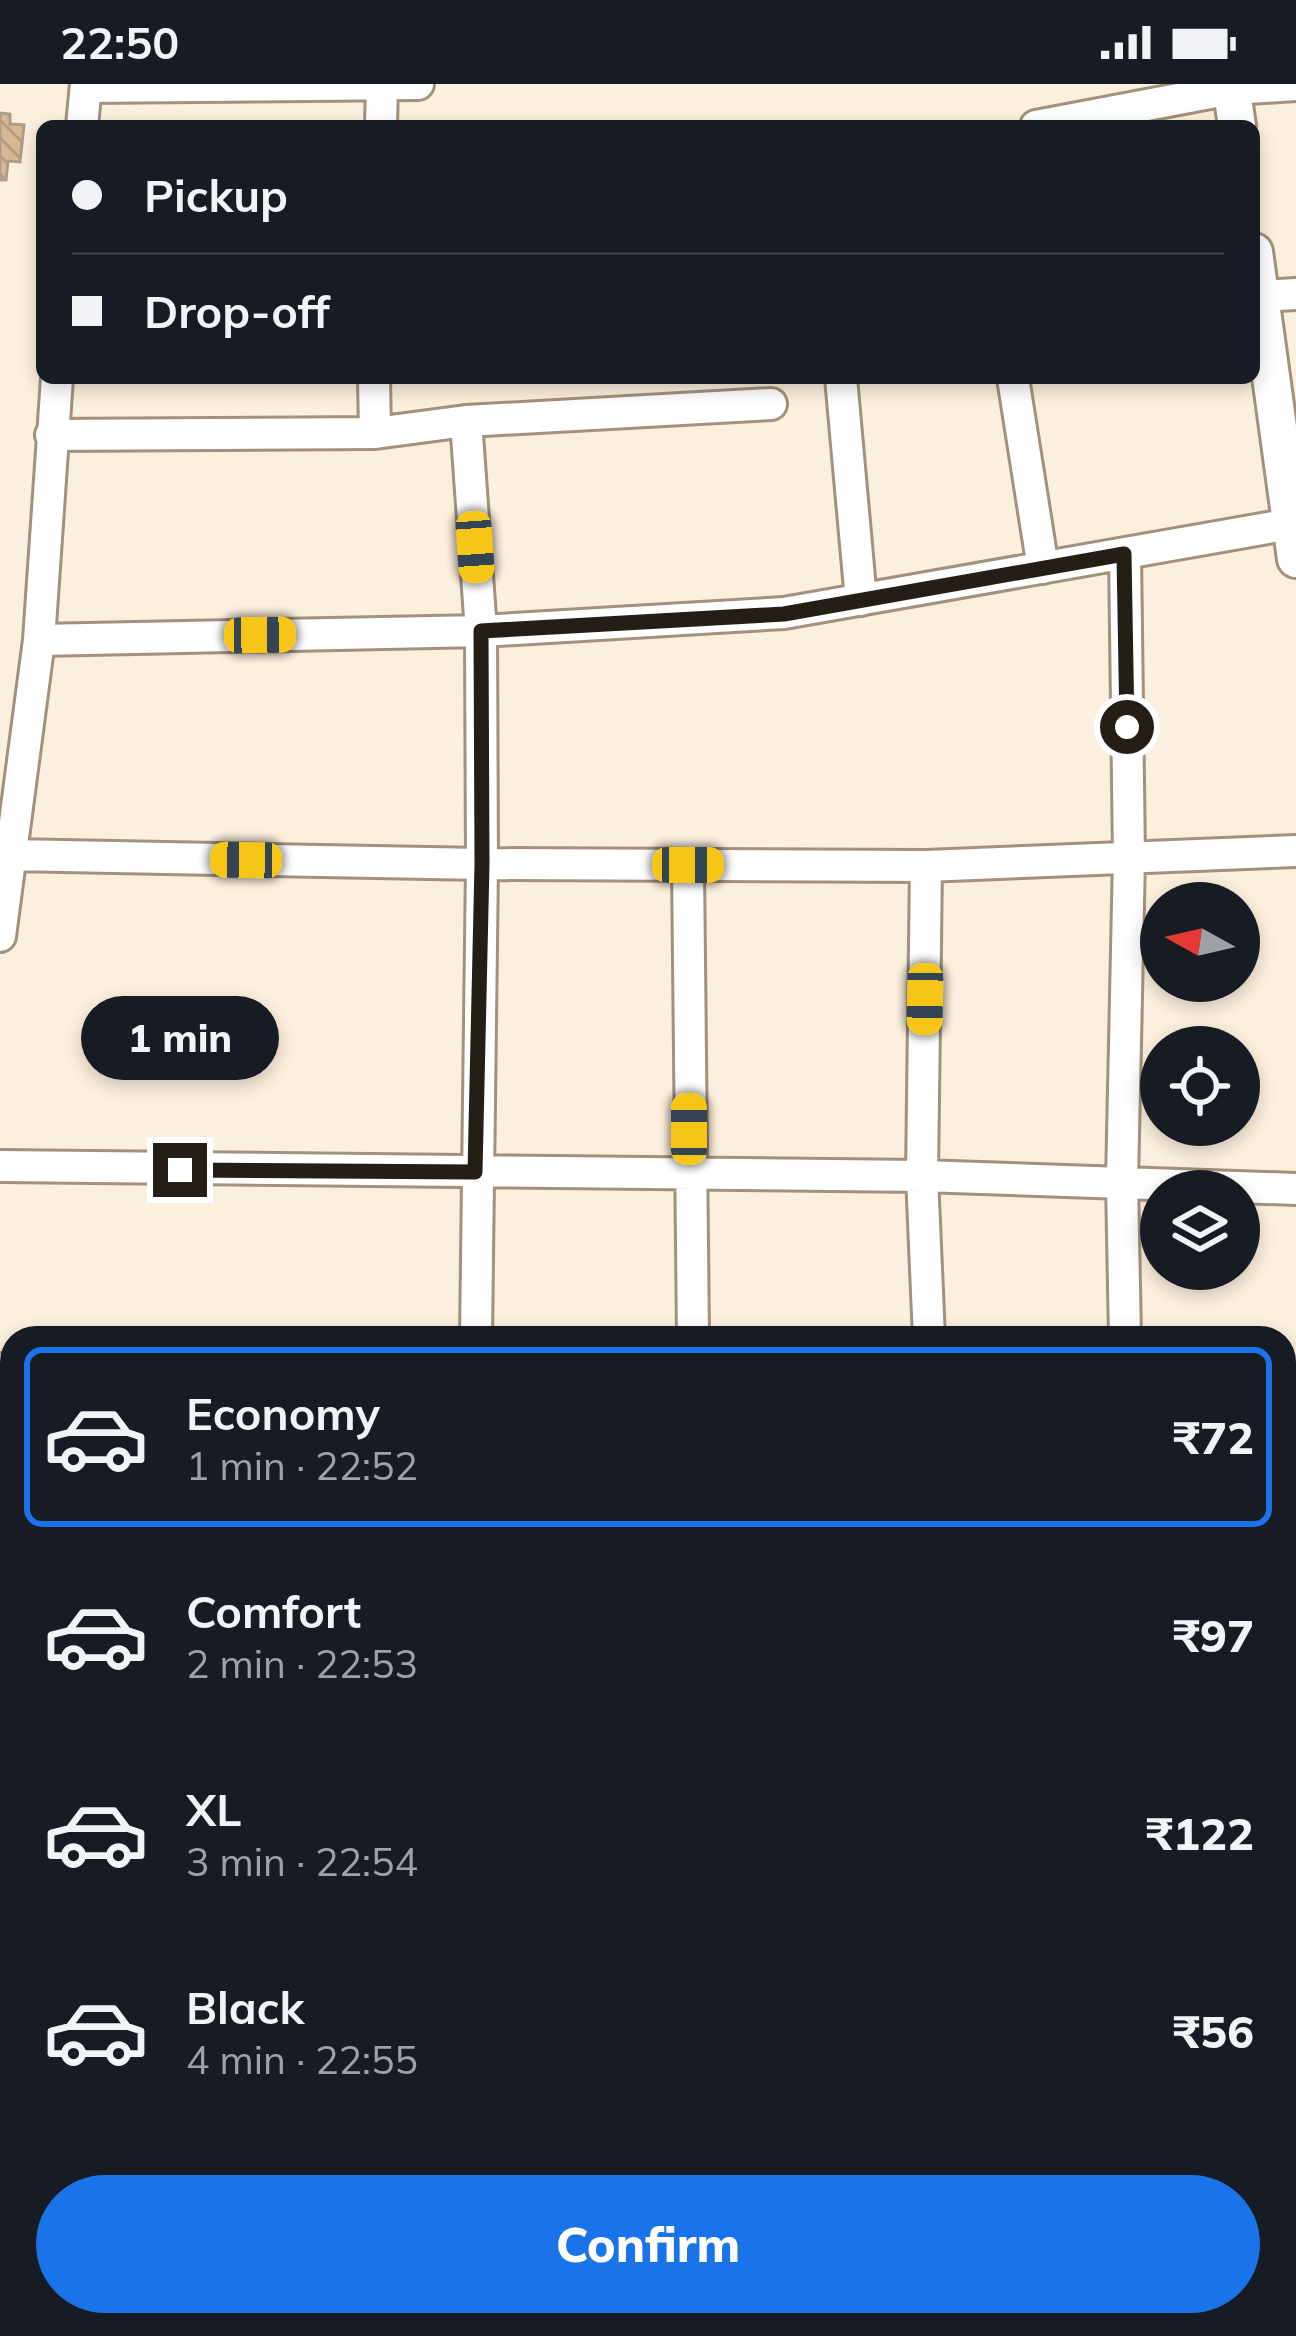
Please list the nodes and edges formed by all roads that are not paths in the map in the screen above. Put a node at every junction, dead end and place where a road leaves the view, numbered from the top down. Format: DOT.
graph roads {
  1 [pos="418,84"];
  2 [pos="1296,85"];
  3 [pos="86,86"];
  4 [pos="382,86"];
  5 [pos="1231,87"];
  6 [pos="83,120"];
  7 [pos="381,120"];
  8 [pos="1066,120"];
  9 [pos="1236,120"];
  10 [pos="1267,278"];
  11 [pos="56,384"];
  12 [pos="374,384"];
  13 [pos="842,384"];
  14 [pos="1014,384"];
  15 [pos="771,404"];
  16 [pos="466,421"];
  17 [pos="374,433"];
  18 [pos="51,435"];
  19 [pos="1294,535"];
  20 [pos="1124,554"];
  21 [pos="1043,568"];
  22 [pos="861,600"];
  23 [pos="481,631"];
  24 [pos="39,640"];
  25 [pos="10,784"];
  26 [pos="1296,851"];
  27 [pos="11,855"];
  28 [pos="1129,857"];
  29 [pos="482,864"];
  30 [pos="688,865"];
  31 [pos="926,866"];
  32 [pos="0,936"];
  33 [pos="0,1166"];
  34 [pos="475,1172"];
  35 [pos="689,1173"];
  36 [pos="922,1175"];
  37 [pos="1122,1183"];
  38 [pos="1296,1189"];
  39 [pos="476,1326"];
  40 [pos="693,1326"];
  41 [pos="928,1326"];
  42 [pos="1125,1326"];
  1 -- 4 [label="street"];
  2 -- 5 [label="street"];
  3 -- 4 [label="street"];
  3 -- 6 [label="street"];
  4 -- 7 [label="street"];
  5 -- 8 [label="street"];
  5 -- 9 [label="street"];
  10 -- 19 [label="street"];
  11 -- 18 [label="street"];
  12 -- 17 [label="street"];
  13 -- 22 [label="street"];
  14 -- 21 [label="street"];
  15 -- 16 [label="street"];
  16 -- 17 [label="street"];
  16 -- 23 [label="street"];
  17 -- 18 [label="street"];
  18 -- 24 [label="street"];
  19 -- 20 [label="street"];
  20 -- 21 [label="street"];
  20 -- 28 [label="street"];
  21 -- 22 [label="street"];
  22 -- 23 [label="street"];
  23 -- 24 [label="street"];
  23 -- 29 [label="street"];
  24 -- 25 [label="street"];
  25 -- 27 [label="street"];
  26 -- 28 [label="street"];
  27 -- 29 [label="street"];
  27 -- 32 [label="street"];
  28 -- 31 [label="street"];
  28 -- 37 [label="street"];
  29 -- 30 [label="street"];
  29 -- 34 [label="street"];
  30 -- 31 [label="street"];
  30 -- 35 [label="street"];
  31 -- 36 [label="street"];
  33 -- 34 [label="street"];
  34 -- 35 [label="street"];
  34 -- 39 [label="street"];
  35 -- 36 [label="street"];
  35 -- 40 [label="street"];
  36 -- 37 [label="street"];
  36 -- 41 [label="street"];
  37 -- 38 [label="street"];
  37 -- 42 [label="street"];
}
